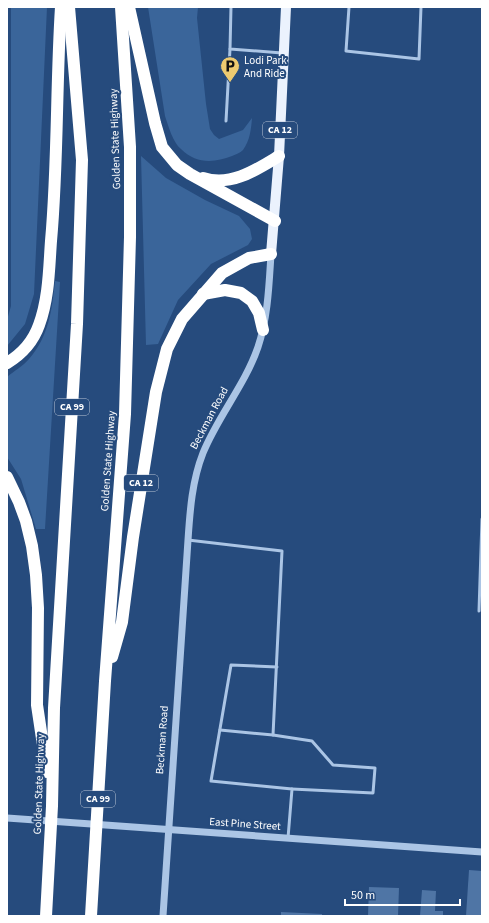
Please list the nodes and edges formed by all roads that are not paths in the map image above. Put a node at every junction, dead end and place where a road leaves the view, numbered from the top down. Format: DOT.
graph roads {
  1 [pos="61,7"];
  2 [pos="69,7"];
  3 [pos="121,7"];
  4 [pos="129,7"];
  5 [pos="231,7"];
  6 [pos="286,7"];
  7 [pos="349,7"];
  8 [pos="421,7"];
  9 [pos="230,49"];
  10 [pos="284,53"];
  11 [pos="226,120"];
  12 [pos="279,156"];
  13 [pos="190,174"];
  14 [pos="275,221"];
  15 [pos="272,254"];
  16 [pos="203,294"];
  17 [pos="263,330"];
  18 [pos="7,363"];
  19 [pos="7,477"];
  20 [pos="482,519"];
  21 [pos="188,540"];
  22 [pos="479,611"];
  23 [pos="277,667"];
  24 [pos="105,681"];
  25 [pos="220,730"];
  26 [pos="273,735"];
  27 [pos="292,789"];
  28 [pos="52,806"];
  29 [pos="7,818"];
  30 [pos="168,830"];
  31 [pos="288,838"];
  32 [pos="482,852"];
  33 [pos="46,916"];
  34 [pos="91,916"];
  35 [pos="163,916"];
  1 -- 18 [label="highway"];
  2 -- 28 [label="highway, Golden State Highway / CA 99"];
  3 -- 24 [label="highway, Golden State Highway / CA 99"];
  4 -- 13 [label="highway"];
  5 -- 9 [label="lane"];
  6 -- 10 [label="main road, Beckman Road / CA 12"];
  7 -- 8 [label="lane"];
  9 -- 10 [label="lane"];
  9 -- 11 [label="lane"];
  10 -- 12 [label="main road, Beckman Road / CA 12"];
  12 -- 13 [label="highway"];
  12 -- 14 [label="main road, Beckman Road / CA 12"];
  13 -- 14 [label="highway"];
  14 -- 15 [label="main road, Beckman Road / CA 12"];
  15 -- 16 [label="highway, CA 12"];
  15 -- 17 [label="street, Beckman Road"];
  16 -- 17 [label="highway"];
  16 -- 24 [label="highway, CA 12"];
  17 -- 21 [label="street, Beckman Road"];
  19 -- 28 [label="highway"];
  20 -- 22 [label="lane"];
  21 -- 23 [label="lane"];
  21 -- 30 [label="street, Beckman Road"];
  23 -- 25 [label="lane"];
  23 -- 26 [label="lane"];
  24 -- 34 [label="highway, Golden State Highway / CA 99"];
  25 -- 26 [label="lane"];
  25 -- 27 [label="lane"];
  26 -- 27 [label="lane"];
  27 -- 31 [label="lane"];
  28 -- 33 [label="highway, Golden State Highway / CA 99"];
  29 -- 30 [label="street, East Pine Street"];
  30 -- 31 [label="street, East Pine Street"];
  30 -- 35 [label="street, Beckman Road"];
  31 -- 32 [label="street, East Pine Street"];
}
